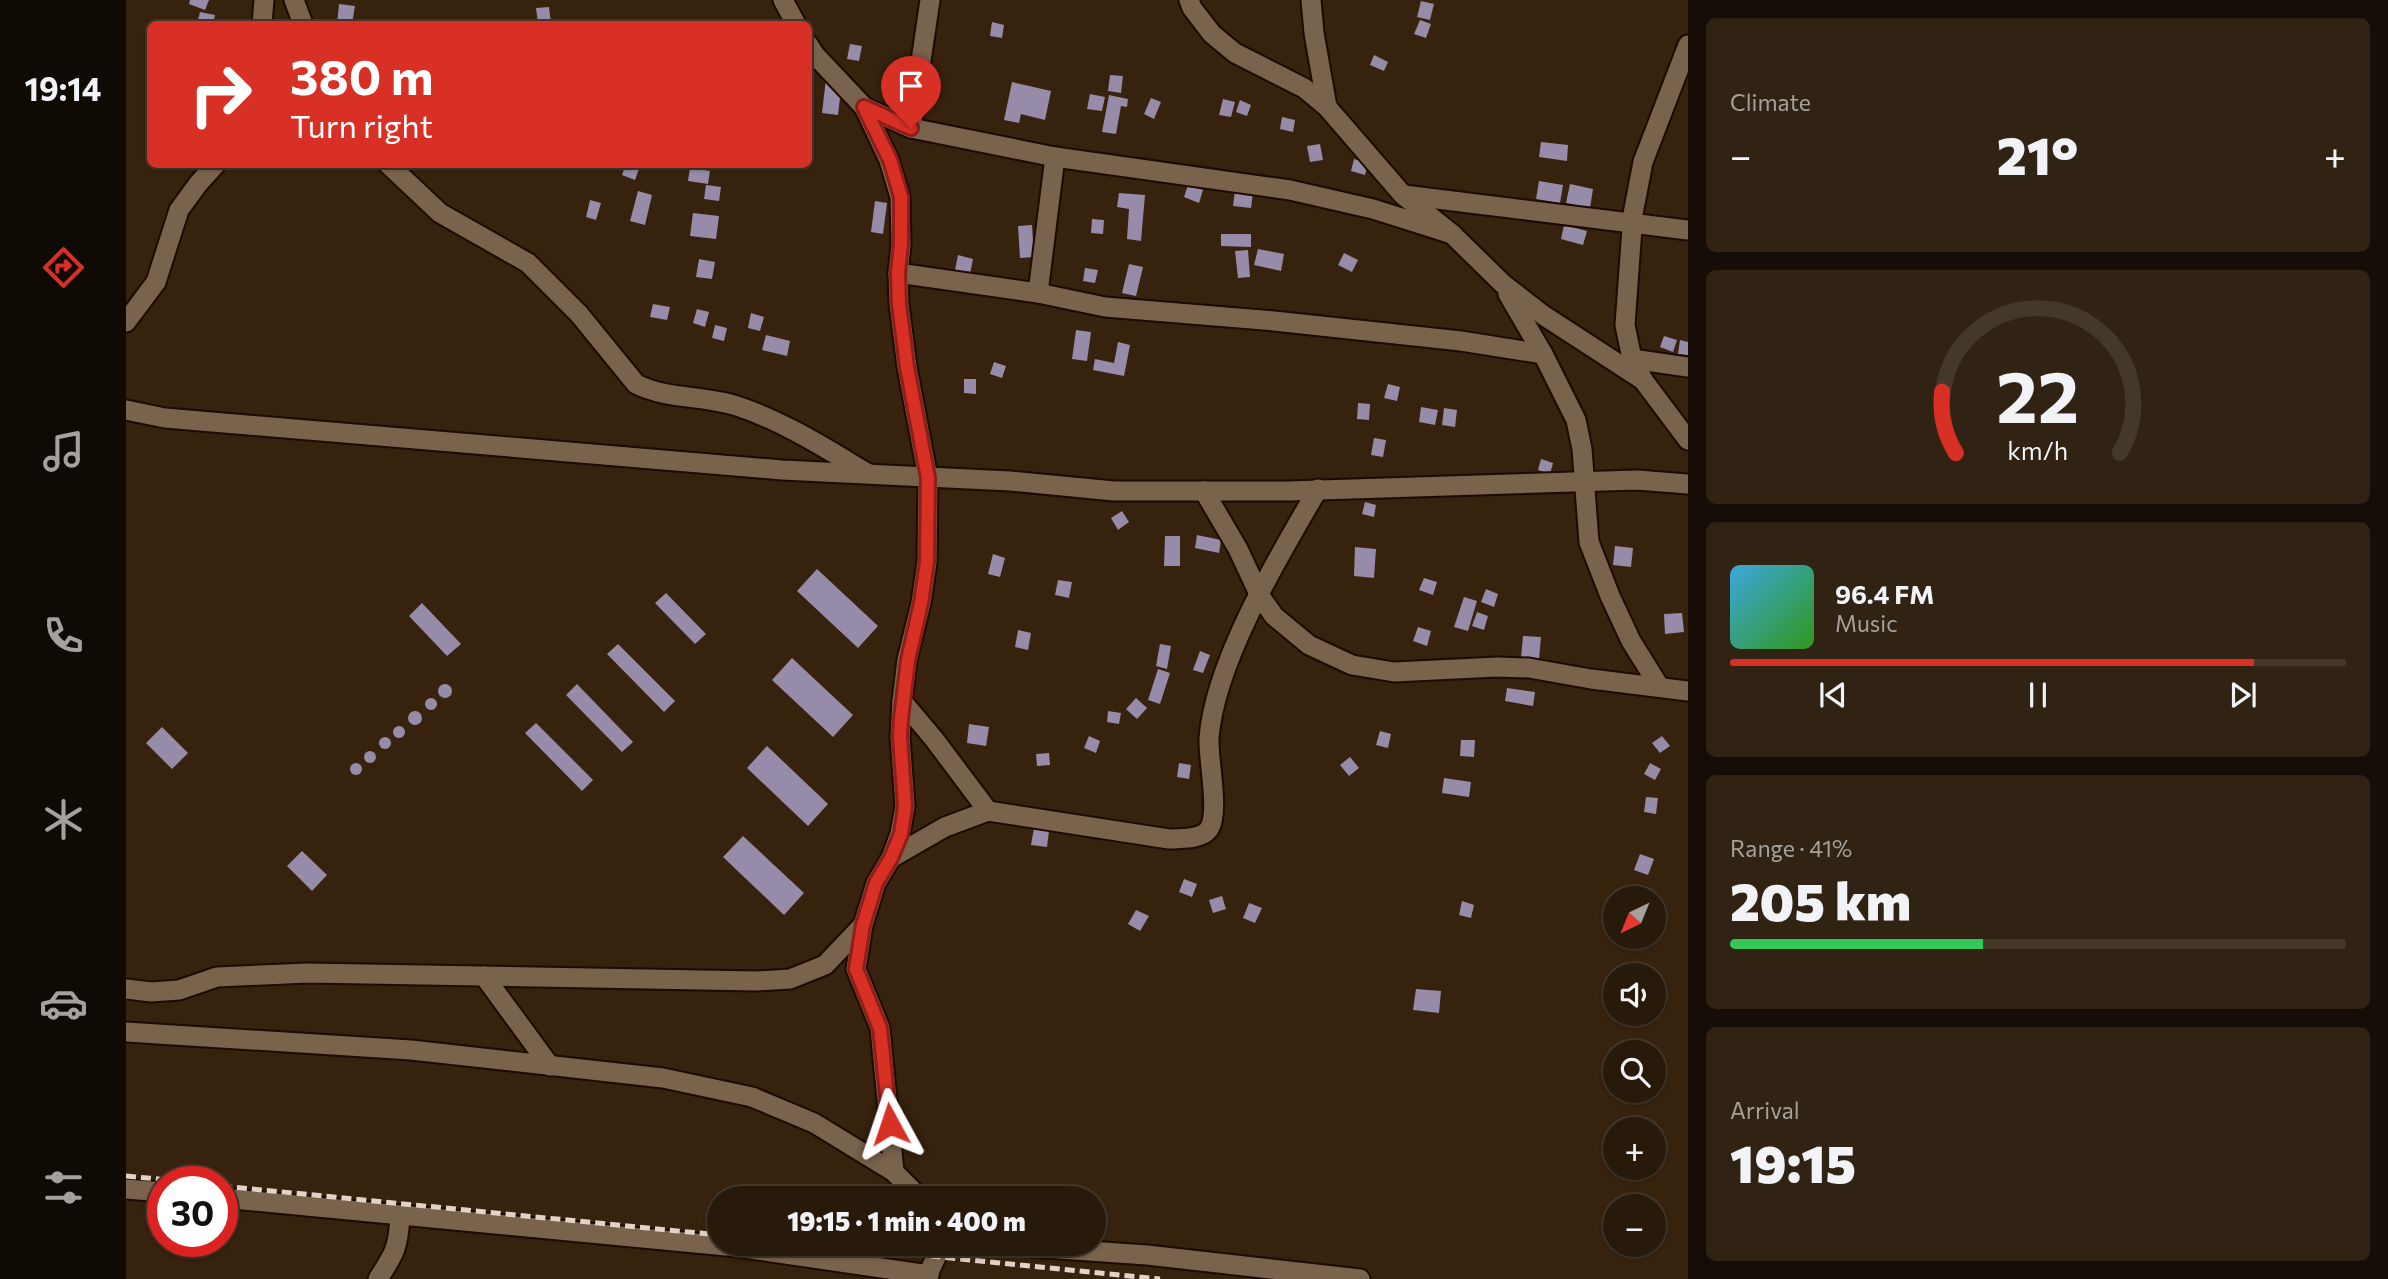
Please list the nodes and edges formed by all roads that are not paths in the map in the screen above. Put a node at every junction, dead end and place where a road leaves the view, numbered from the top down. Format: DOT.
graph roads {
  1 [pos="264,0"];
  2 [pos="294,0"];
  3 [pos="783,0"];
  4 [pos="930,0"];
  5 [pos="1189,0"];
  6 [pos="1311,0"];
  7 [pos="262,21"];
  8 [pos="302,21"];
  9 [pos="794,21"];
  10 [pos="1688,45"];
  11 [pos="812,50"];
  12 [pos="864,107"];
  13 [pos="1327,107"];
  14 [pos="911,128"];
  15 [pos="1055,157"];
  16 [pos="212,168"];
  17 [pos="392,168"];
  18 [pos="1404,195"];
  19 [pos="1633,223"];
  20 [pos="1688,230"];
  21 [pos="1452,233"];
  22 [pos="898,273"];
  23 [pos="1503,284"];
  24 [pos="1038,293"];
  25 [pos="126,322"];
  26 [pos="1543,354"];
  27 [pos="1632,359"];
  28 [pos="1688,367"];
  29 [pos="1643,380"];
  30 [pos="126,410"];
  31 [pos="1688,440"];
  32 [pos="871,475"];
  33 [pos="928,478"];
  34 [pos="1585,481"];
  35 [pos="1688,484"];
  36 [pos="1318,489"];
  37 [pos="1205,491"];
  38 [pos="1260,596"];
  39 [pos="1659,686"];
  40 [pos="1688,691"];
  41 [pos="902,701"];
  42 [pos="988,811"];
  43 [pos="891,858"];
  44 [pos="863,925"];
  45 [pos="484,976"];
  46 [pos="126,989"];
  47 [pos="126,1032"];
  48 [pos="550,1066"];
  49 [pos="894,1172"];
  50 [pos="908,1186"];
  51 [pos="126,1189"];
  52 [pos="147,1191"];
  53 [pos="238,1200"];
  54 [pos="400,1217"];
  55 [pos="1106,1252"];
  56 [pos="937,1256"];
  57 [pos="927,1277"];
  58 [pos="378,1279"];
  59 [pos="1360,1279"];
  1 -- 7 [label="street"];
  2 -- 8 [label="street"];
  3 -- 9 [label="street"];
  4 -- 14 [label="street"];
  5 -- 13 [label="street"];
  6 -- 13 [label="street"];
  10 -- 19 [label="street"];
  11 -- 12 [label="street"];
  12 -- 14 [label="street"];
  12 -- 22 [label="street"];
  13 -- 18 [label="street"];
  14 -- 15 [label="street"];
  15 -- 21 [label="street"];
  15 -- 24 [label="street"];
  16 -- 25 [label="street"];
  17 -- 32 [label="street"];
  18 -- 19 [label="street"];
  18 -- 21 [label="street"];
  19 -- 20 [label="street"];
  19 -- 27 [label="street"];
  21 -- 23 [label="street"];
  22 -- 24 [label="street"];
  22 -- 33 [label="street"];
  23 -- 26 [label="street"];
  23 -- 29 [label="street"];
  24 -- 26 [label="street"];
  26 -- 34 [label="street"];
  27 -- 28 [label="street"];
  27 -- 29 [label="street"];
  29 -- 31 [label="street"];
  30 -- 32 [label="street"];
  32 -- 33 [label="street"];
  33 -- 37 [label="street"];
  33 -- 41 [label="street"];
  34 -- 35 [label="street"];
  34 -- 36 [label="street"];
  34 -- 39 [label="street"];
  36 -- 37 [label="street"];
  36 -- 38 [label="street"];
  37 -- 38 [label="street"];
  38 -- 39 [label="street"];
  38 -- 42 [label="street"];
  39 -- 40 [label="street"];
  41 -- 42 [label="street"];
  41 -- 43 [label="street"];
  42 -- 43 [label="street"];
  43 -- 44 [label="street"];
  44 -- 45 [label="street"];
  44 -- 49 [label="street"];
  45 -- 46 [label="street"];
  45 -- 48 [label="street"];
  47 -- 48 [label="street"];
  48 -- 49 [label="street"];
  49 -- 50 [label="street"];
  51 -- 52 [label="street"];
  53 -- 54 [label="street"];
  54 -- 57 [label="street"];
  54 -- 58 [label="street"];
  55 -- 59 [label="street"];
  56 -- 57 [label="street"];
}
